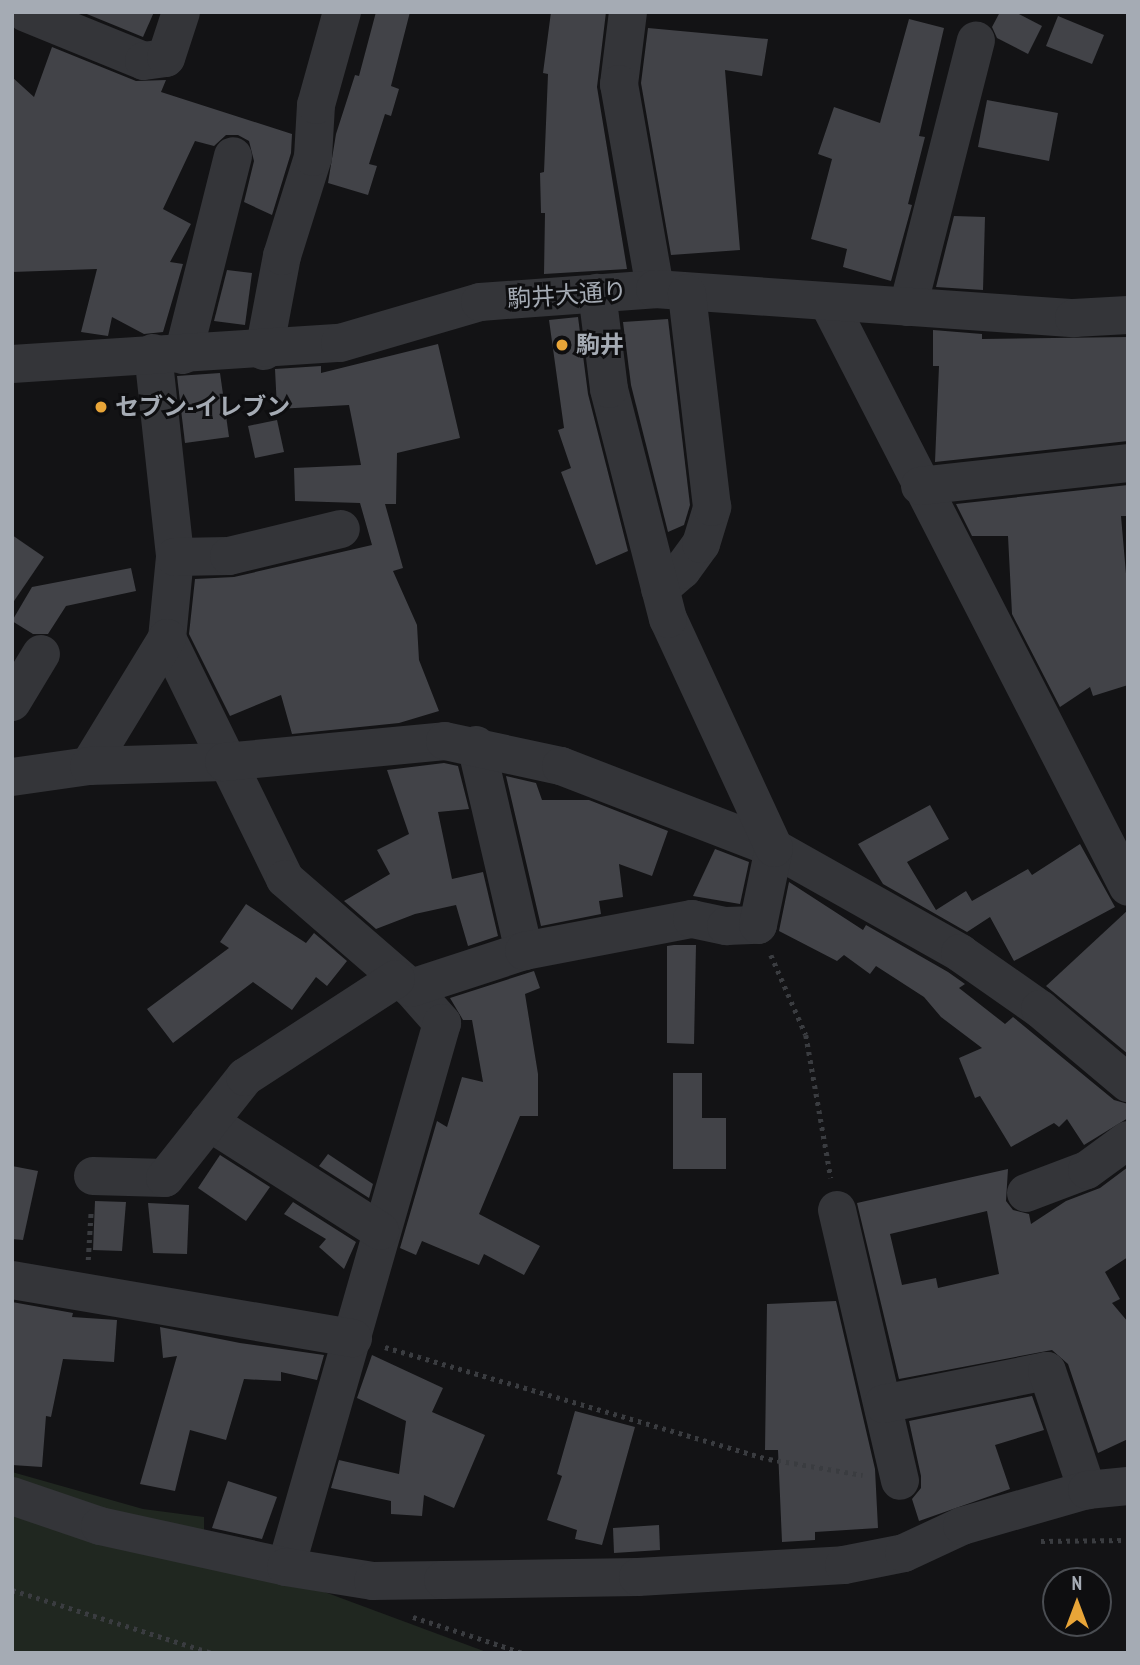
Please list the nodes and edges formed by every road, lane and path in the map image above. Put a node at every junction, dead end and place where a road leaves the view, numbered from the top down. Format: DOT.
graph roads {
  1 [pos="181,12"];
  2 [pos="342,12"];
  3 [pos="628,12"];
  4 [pos="27,13"];
  5 [pos="12,42"];
  6 [pos="964,58"];
  7 [pos="233,156"];
  8 [pos="671,291"];
  9 [pos="597,293"];
  10 [pos="828,302"];
  11 [pos="908,307"];
  12 [pos="1128,315"];
  13 [pos="264,351"];
  14 [pos="168,354"];
  15 [pos="12,364"];
  16 [pos="1128,463"];
  17 [pos="920,486"];
  18 [pos="341,530"];
  19 [pos="175,557"];
  20 [pos="660,589"];
  21 [pos="167,638"];
  22 [pos="41,654"];
  23 [pos="12,702"];
  24 [pos="476,746"];
  25 [pos="224,762"];
  26 [pos="89,766"];
  27 [pos="12,777"];
  28 [pos="774,848"];
  29 [pos="1128,887"];
  30 [pos="758,925"];
  31 [pos="524,951"];
  32 [pos="404,983"];
  33 [pos="1128,1083"];
  34 [pos="209,1122"];
  35 [pos="1128,1140"];
  36 [pos="93,1176"];
  37 [pos="1026,1193"];
  38 [pos="837,1210"];
  39 [pos="380,1231"];
  40 [pos="12,1280"];
  41 [pos="86,1296"];
  42 [pos="353,1338"];
  43 [pos="883,1404"];
  44 [pos="900,1481"];
  45 [pos="1128,1486"];
  46 [pos="1087,1490"];
  47 [pos="12,1496"];
  48 [pos="286,1567"];
  49 [pos="12,1590"];
  50 [pos="212,1653"];
  1 -- 4 [label="street"];
  2 -- 13 [label="street"];
  3 -- 8 [label="street"];
  4 -- 5 [label="street"];
  6 -- 11 [label="street"];
  7 -- 14 [label="street"];
  8 -- 9 [label="street, 駒井大通り"];
  8 -- 10 [label="street, 駒井大通り"];
  8 -- 20 [label="street"];
  9 -- 13 [label="street, 駒井大通り"];
  9 -- 20 [label="street"];
  10 -- 11 [label="street, 駒井大通り"];
  10 -- 17 [label="street"];
  11 -- 12 [label="street, 駒井大通り"];
  13 -- 14 [label="street, 駒井大通り"];
  14 -- 15 [label="street, 駒井大通り"];
  14 -- 19 [label="street"];
  16 -- 17 [label="street"];
  17 -- 29 [label="street"];
  18 -- 19 [label="street"];
  19 -- 21 [label="street"];
  20 -- 28 [label="street"];
  21 -- 25 [label="street"];
  21 -- 26 [label="street"];
  22 -- 23 [label="street"];
  24 -- 25 [label="street"];
  24 -- 28 [label="street"];
  24 -- 31 [label="street"];
  25 -- 26 [label="street"];
  25 -- 32 [label="street"];
  26 -- 27 [label="street"];
  28 -- 30 [label="street"];
  28 -- 33 [label="street"];
  30 -- 31 [label="street"];
  30 -- 38 [label="path"];
  31 -- 32 [label="street"];
  32 -- 34 [label="street"];
  32 -- 39 [label="street"];
  34 -- 36 [label="street"];
  34 -- 39 [label="street"];
  35 -- 37 [label="street"];
  36 -- 41 [label="path"];
  38 -- 43 [label="street"];
  39 -- 42 [label="street"];
  40 -- 41 [label="street"];
  41 -- 42 [label="street"];
  42 -- 44 [label="path"];
  42 -- 48 [label="street"];
  43 -- 44 [label="street"];
  43 -- 46 [label="street"];
  45 -- 46 [label="street"];
  46 -- 48 [label="street"];
  47 -- 48 [label="street"];
  49 -- 50 [label="path"];
}
